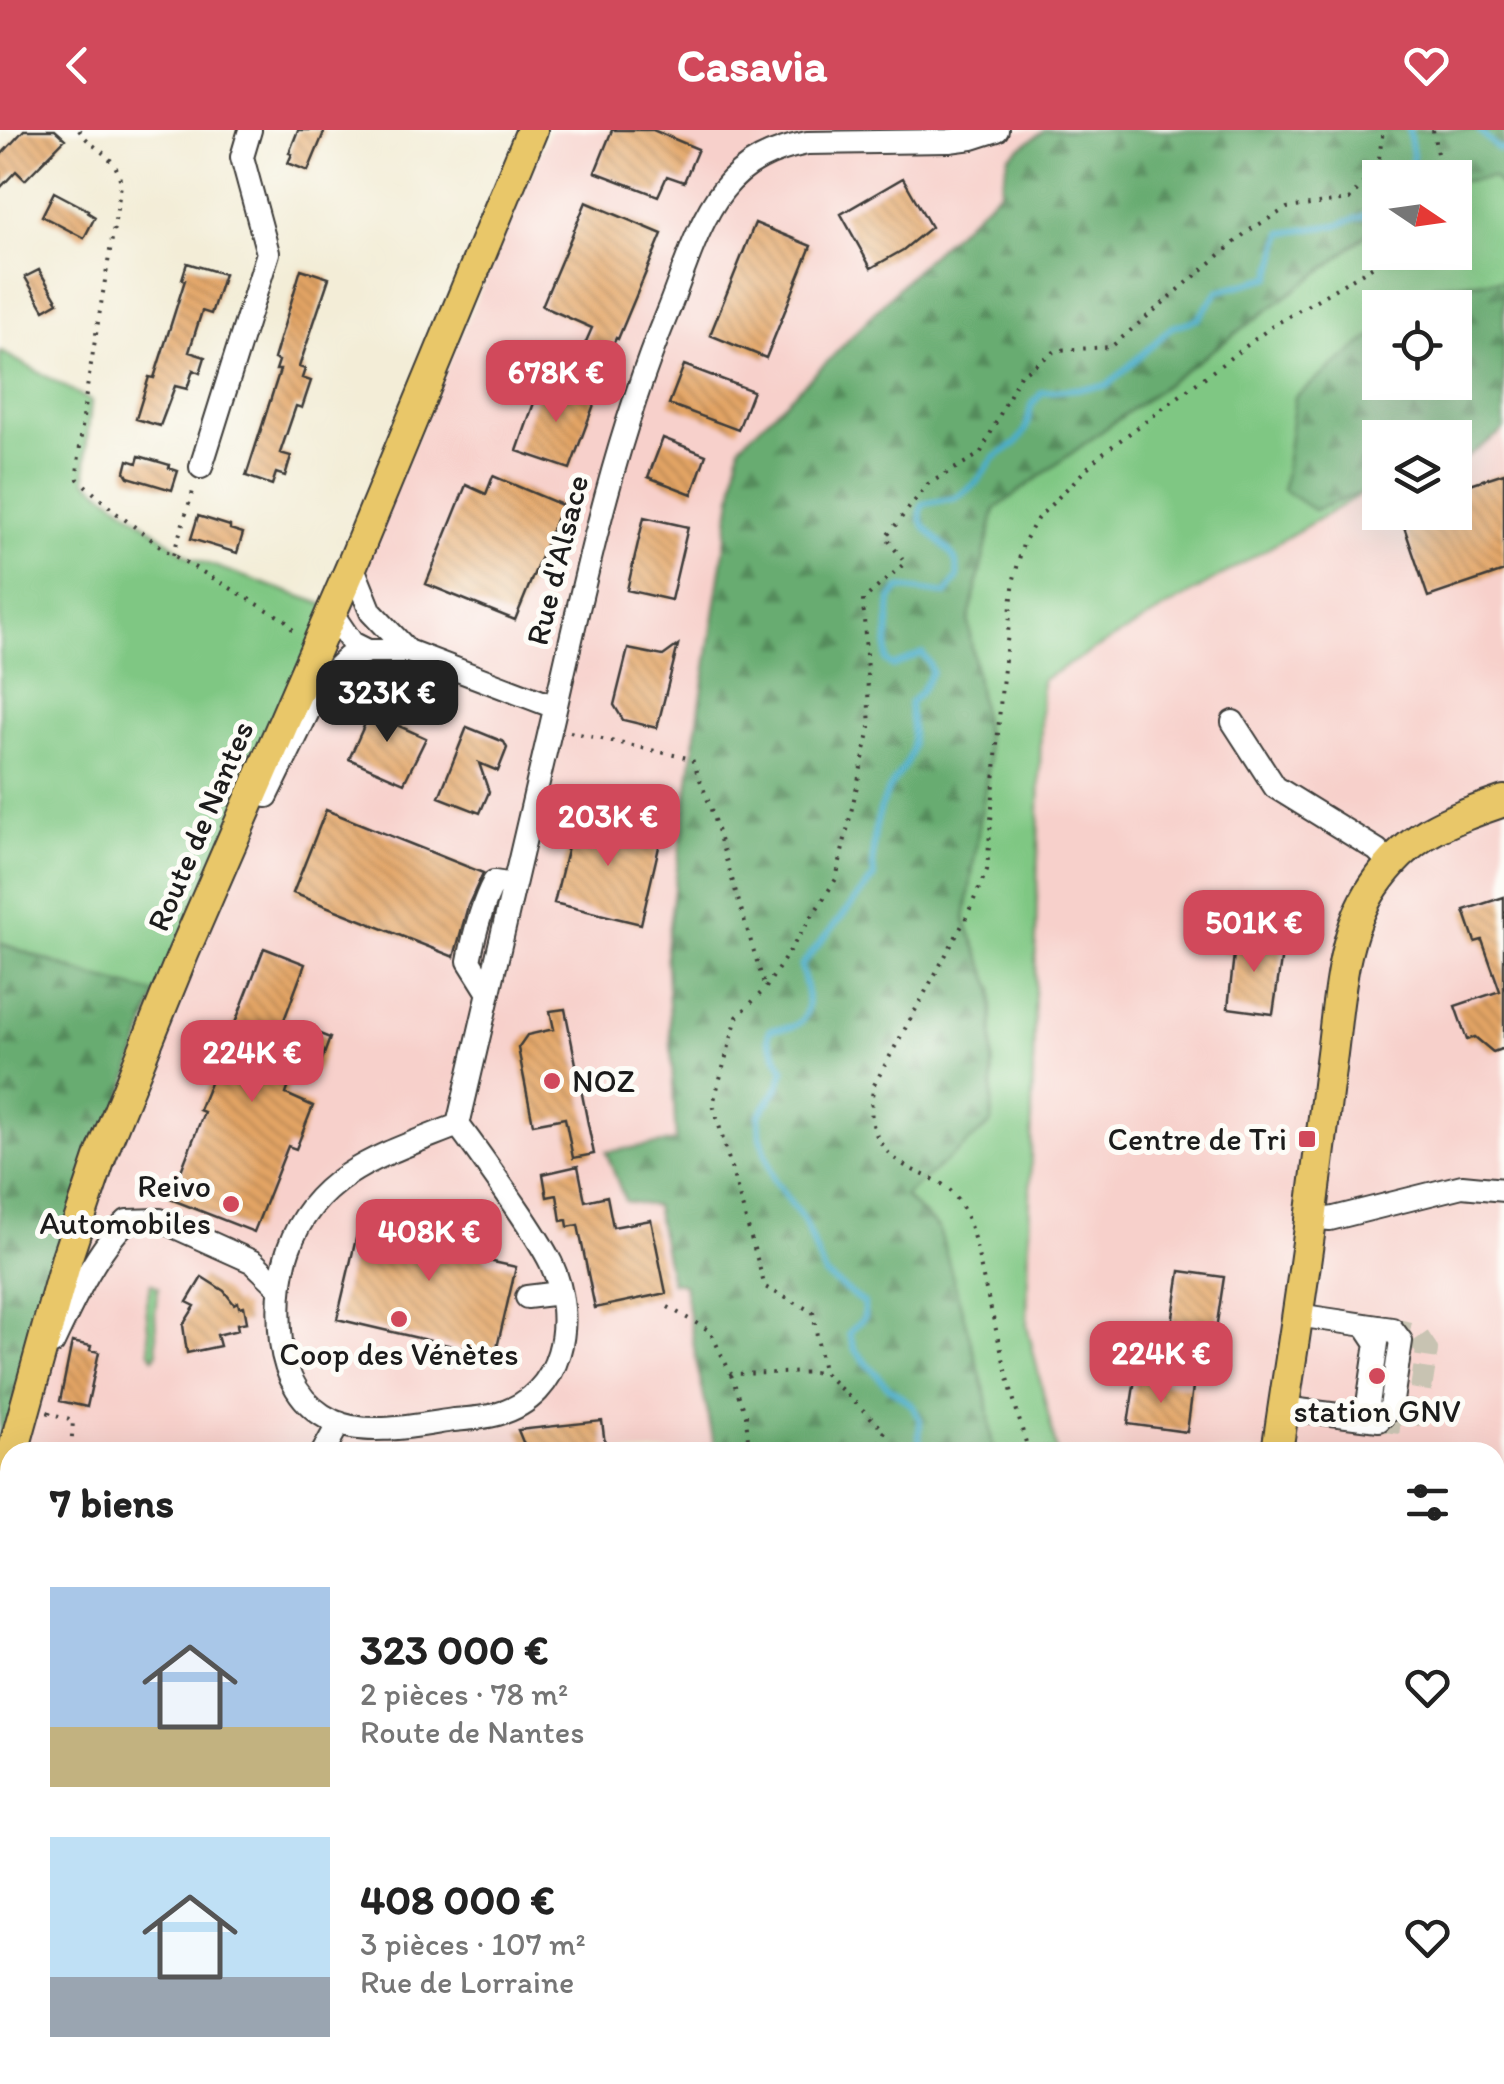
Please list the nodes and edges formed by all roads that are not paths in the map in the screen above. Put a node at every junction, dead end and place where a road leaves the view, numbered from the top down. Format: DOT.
graph roads {
  1 [pos="250,130"];
  2 [pos="532,130"];
  3 [pos="996,130"];
  4 [pos="784,139"];
  5 [pos="201,467"];
  6 [pos="352,565"];
  7 [pos="331,612"];
  8 [pos="368,651"];
  9 [pos="408,651"];
  10 [pos="553,717"];
  11 [pos="1233,722"];
  12 [pos="1504,801"];
  13 [pos="1390,864"];
  14 [pos="213,886"];
  15 [pos="458,1125"];
  16 [pos="1504,1190"];
  17 [pos="1311,1218"];
  18 [pos="279,1287"];
  19 [pos="560,1293"];
  20 [pos="527,1298"];
  21 [pos="1297,1315"];
  22 [pos="1283,1408"];
  23 [pos="37,1410"];
  24 [pos="339,1423"];
  25 [pos="19,1442"];
  26 [pos="329,1442"];
  27 [pos="1278,1442"];
  1 -- 5 [label="street"];
  2 -- 6 [label="main road, Route de Nantes"];
  3 -- 4 [label="street, Rue d'Alsace"];
  4 -- 10 [label="street, Rue d'Alsace"];
  6 -- 7 [label="main road, Route de Nantes"];
  6 -- 9 [label="street"];
  7 -- 8 [label="street"];
  7 -- 14 [label="main road, Route de Nantes"];
  8 -- 9 [label="street"];
  8 -- 14 [label="street"];
  9 -- 10 [label="street"];
  10 -- 15 [label="street, Rue d'Alsace"];
  11 -- 13 [label="street"];
  12 -- 13 [label="main road"];
  13 -- 17 [label="main road"];
  14 -- 23 [label="main road, Route de Nantes"];
  15 -- 18 [label="street"];
  15 -- 19 [label="street"];
  16 -- 17 [label="street"];
  17 -- 21 [label="main road"];
  18 -- 23 [label="street"];
  18 -- 24 [label="street"];
  19 -- 20 [label="street"];
  19 -- 24 [label="street"];
  21 -- 22 [label="main road"];
  21 -- 22 [label="street"];
  22 -- 27 [label="main road"];
  23 -- 25 [label="main road, Route de Nantes"];
  24 -- 26 [label="street"];
}
